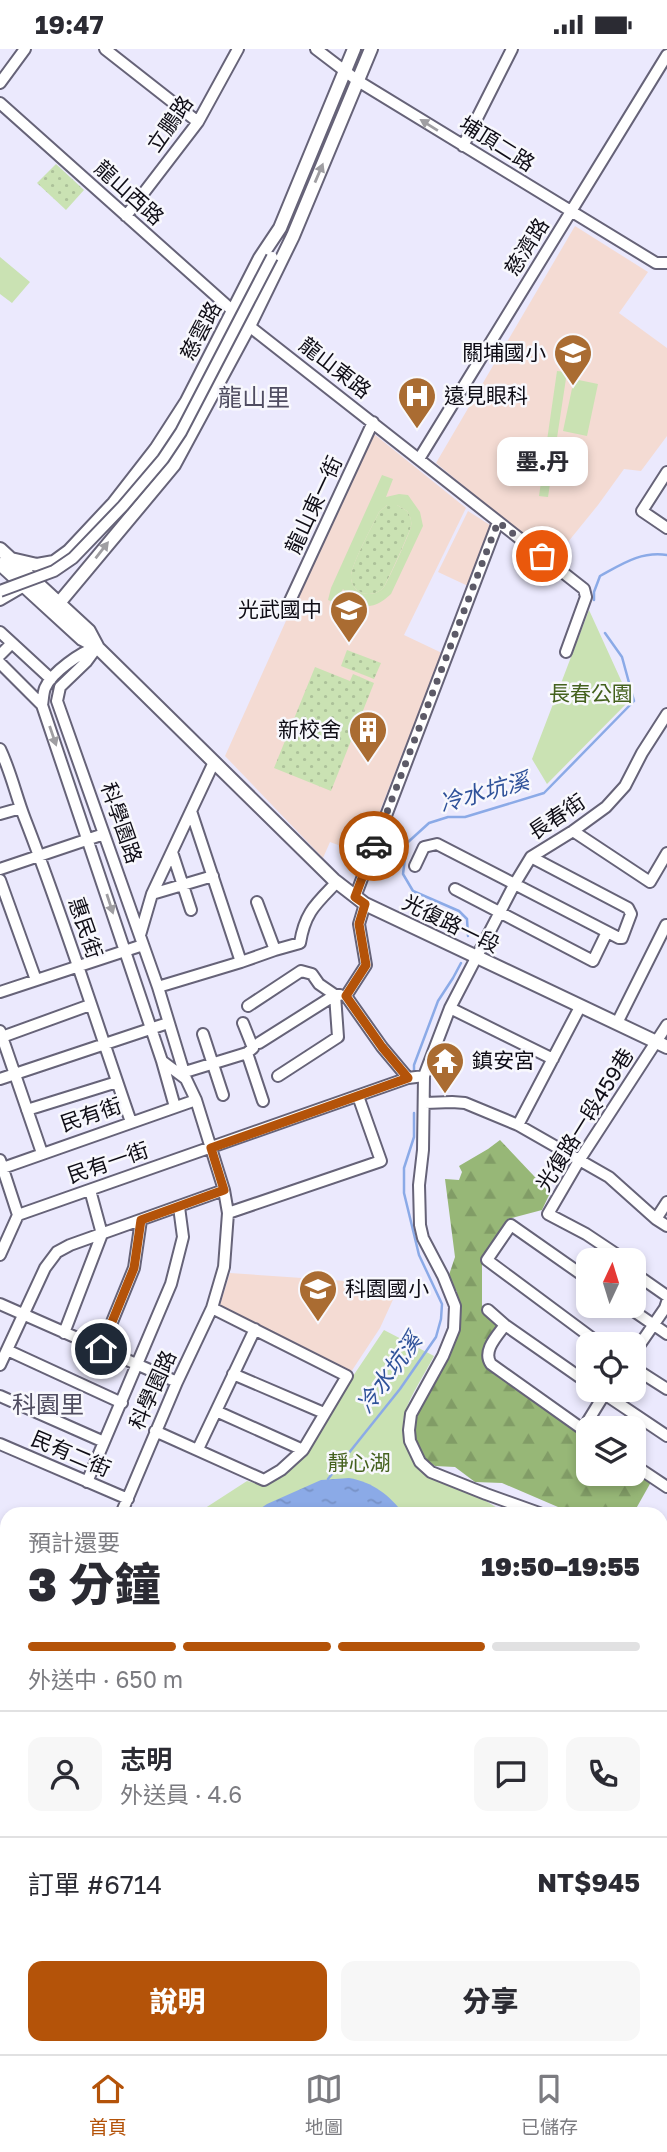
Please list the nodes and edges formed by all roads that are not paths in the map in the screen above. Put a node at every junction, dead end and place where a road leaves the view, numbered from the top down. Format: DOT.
graph roads {
  1 [pos="25,49"];
  2 [pos="105,49"];
  3 [pos="238,49"];
  4 [pos="316,49"];
  5 [pos="354,49"];
  6 [pos="371,49"];
  7 [pos="512,49"];
  8 [pos="667,55"];
  9 [pos="345,71"];
  10 [pos="358,81"];
  11 [pos="0,83"];
  12 [pos="0,103"];
  13 [pos="198,122"];
  14 [pos="463,146"];
  15 [pos="570,212"];
  16 [pos="126,216"];
  17 [pos="280,228"];
  18 [pos="293,236"];
  19 [pos="272,257"];
  20 [pos="665,264"];
  21 [pos="233,311"];
  22 [pos="249,325"];
  23 [pos="190,394"];
  24 [pos="207,403"];
  25 [pos="373,422"];
  26 [pos="419,459"];
  27 [pos="667,472"];
  28 [pos="498,522"];
  29 [pos="667,528"];
  30 [pos="0,549"];
  31 [pos="4,562"];
  32 [pos="12,575"];
  33 [pos="24,586"];
  34 [pos="0,591"];
  35 [pos="0,600"];
  36 [pos="59,603"];
  37 [pos="289,603"];
  38 [pos="0,632"];
  39 [pos="12,643"];
  40 [pos="97,647"];
  41 [pos="566,652"];
  42 [pos="0,655"];
  43 [pos="0,663"];
  44 [pos="51,679"];
  45 [pos="42,705"];
  46 [pos="667,714"];
  47 [pos="0,749"];
  48 [pos="214,762"];
  49 [pos="20,808"];
  50 [pos="191,811"];
  51 [pos="0,814"];
  52 [pos="573,831"];
  53 [pos="104,834"];
  54 [pos="89,839"];
  55 [pos="172,852"];
  56 [pos="667,853"];
  57 [pos="39,856"];
  58 [pos="531,857"];
  59 [pos="415,866"];
  60 [pos="0,869"];
  61 [pos="213,876"];
  62 [pos="0,880"];
  63 [pos="337,882"];
  64 [pos="182,885"];
  65 [pos="514,885"];
  66 [pos="455,889"];
  67 [pos="152,894"];
  68 [pos="360,900"];
  69 [pos="257,902"];
  70 [pos="191,911"];
  71 [pos="500,913"];
  72 [pos="666,925"];
  73 [pos="607,932"];
  74 [pos="141,940"];
  75 [pos="126,950"];
  76 [pos="275,950"];
  77 [pos="476,957"];
  78 [pos="241,962"];
  79 [pos="78,966"];
  80 [pos="36,980"];
  81 [pos="158,987"];
  82 [pos="0,992"];
  83 [pos="341,995"];
  84 [pos="90,1005"];
  85 [pos="248,1006"];
  86 [pos="580,1007"];
  87 [pos="450,1008"];
  88 [pos="169,1023"];
  89 [pos="243,1023"];
  90 [pos="617,1023"];
  91 [pos="667,1025"];
  92 [pos="151,1029"];
  93 [pos="1,1034"];
  94 [pos="203,1034"];
  95 [pos="259,1043"];
  96 [pos="105,1045"];
  97 [pos="662,1045"];
  98 [pos="247,1053"];
  99 [pos="553,1059"];
  100 [pos="162,1061"];
  101 [pos="213,1063"];
  102 [pos="15,1074"];
  103 [pos="185,1076"];
  104 [pos="278,1076"];
  105 [pos="424,1076"];
  106 [pos="408,1078"];
  107 [pos="0,1079"];
  108 [pos="117,1082"];
  109 [pos="223,1095"];
  110 [pos="358,1096"];
  111 [pos="196,1100"];
  112 [pos="263,1101"];
  113 [pos="425,1103"];
  114 [pos="175,1107"];
  115 [pos="27,1110"];
  116 [pos="131,1122"];
  117 [pos="518,1125"];
  118 [pos="211,1148"];
  119 [pos="42,1153"];
  120 [pos="580,1159"];
  121 [pos="1,1166"];
  122 [pos="90,1190"];
  123 [pos="224,1190"];
  124 [pos="667,1202"];
  125 [pos="179,1206"];
  126 [pos="228,1213"];
  127 [pos="548,1214"];
  128 [pos="18,1215"];
  129 [pos="656,1219"];
  130 [pos="141,1220"];
  131 [pos="667,1226"];
  132 [pos="102,1234"];
  133 [pos="598,1248"];
  134 [pos="607,1248"];
  135 [pos="0,1255"];
  136 [pos="576,1271"];
  137 [pos="646,1274"];
  138 [pos="646,1281"];
  139 [pos="667,1289"];
  140 [pos="667,1296"];
  141 [pos="667,1302"];
  142 [pos="0,1304"];
  143 [pos="212,1308"];
  144 [pos="488,1310"];
  145 [pos="22,1314"];
  146 [pos="643,1318"];
  147 [pos="505,1325"];
  148 [pos="653,1325"];
  149 [pos="255,1329"];
  150 [pos="584,1332"];
  151 [pos="64,1333"];
  152 [pos="667,1334"];
  153 [pos="646,1335"];
  154 [pos="101,1349"];
  155 [pos="7,1350"];
  156 [pos="0,1365"];
  157 [pos="138,1365"];
  158 [pos="233,1374"];
  159 [pos="576,1375"];
  160 [pos="646,1376"];
  161 [pos="177,1382"];
  162 [pos="667,1389"];
  163 [pos="0,1396"];
  164 [pos="619,1402"];
  165 [pos="121,1403"];
  166 [pos="216,1411"];
  167 [pos="324,1413"];
  168 [pos="576,1424"];
  169 [pos="155,1431"];
  170 [pos="667,1436"];
  171 [pos="104,1442"];
  172 [pos="0,1444"];
  173 [pos="198,1450"];
  174 [pos="303,1450"];
  175 [pos="646,1473"];
  176 [pos="87,1482"];
  177 [pos="667,1487"];
  178 [pos="128,1499"];
  179 [pos="124,1507"];
  180 [pos="521,1507"];
  1 -- 11 [label="street"];
  2 -- 13 [label="street"];
  3 -- 13 [label="street, 立鵬路"];
  4 -- 9 [label="street, 埔頂二路"];
  5 -- 9 [label="main road, 慈雲路"];
  6 -- 10 [label="main road, 慈雲路"];
  7 -- 14 [label="street"];
  8 -- 15 [label="street, 慈濟路"];
  9 -- 10 [label="street, 埔頂二路"];
  9 -- 17 [label="main road, 慈雲路"];
  14 -- 10 [label="street, 埔頂二路, one-way"];
  18 -- 10 [label="main road, 慈雲路, one-way"];
  12 -- 16 [label="street, 龍山西路"];
  13 -- 16 [label="street, 立鵬路"];
  14 -- 15 [label="street, 埔頂二路"];
  15 -- 20 [label="street, 埔頂二路"];
  15 -- 26 [label="street, 慈濟路"];
  16 -- 21 [label="street, 龍山西路"];
  17 -- 19 [label="main road"];
  17 -- 21 [label="main road, 慈雲路"];
  18 -- 19 [label="main road"];
  18 -- 22 [label="main road, 慈雲路"];
  19 -- 34 [label="street, bridge"];
  21 -- 23 [label="main road, 慈雲路"];
  22 -- 24 [label="main road, 慈雲路"];
  22 -- 25 [label="street, 龍山東路"];
  23 -- 24 [label="street"];
  23 -- 31 [label="main road, 慈雲路"];
  36 -- 24 [label="main road, 慈雲路, one-way"];
  25 -- 26 [label="street, 龍山東路"];
  25 -- 37 [label="street, 龍山東一街"];
  26 -- 28 [label="street, 龍山東路"];
  27 -- 29 [label="street"];
  28 -- 41 [label="street, 龍山東路"];
  28 -- 68 [label="street"];
  30 -- 31 [label="main road, 光復路一段"];
  31 -- 32 [label="main road, 光復路一段"];
  31 -- 36 [label="main road, 光復路一段"];
  32 -- 33 [label="main road, 光復路一段"];
  32 -- 34 [label="street"];
  33 -- 35 [label="street"];
  33 -- 40 [label="main road, 光復路一段"];
  36 -- 40 [label="main road, 光復路一段"];
  38 -- 39 [label="street"];
  39 -- 42 [label="street"];
  39 -- 44 [label="street"];
  40 -- 44 [label="street"];
  40 -- 48 [label="main road, 光復路一段"];
  40 -- 53 [label="street, 科學園路"];
  43 -- 45 [label="street, 科學園路"];
  44 -- 45 [label="street"];
  45 -- 54 [label="street, 科學園路, one-way"];
  46 -- 52 [label="street, 長春街"];
  47 -- 49 [label="street, 惠民街"];
  48 -- 50 [label="street"];
  48 -- 63 [label="main road, 光復路一段"];
  49 -- 51 [label="street"];
  49 -- 57 [label="street, 惠民街"];
  50 -- 55 [label="street"];
  50 -- 61 [label="street"];
  52 -- 56 [label="street"];
  52 -- 58 [label="street, 長春街"];
  53 -- 54 [label="street"];
  53 -- 74 [label="street, 科學園路"];
  54 -- 57 [label="street"];
  54 -- 75 [label="street, 科學園路, one-way"];
  55 -- 64 [label="street"];
  55 -- 67 [label="street"];
  57 -- 60 [label="street"];
  57 -- 79 [label="street, 惠民街"];
  58 -- 65 [label="street, 長春街"];
  58 -- 73 [label="street"];
  59 -- 65 [label="street"];
  61 -- 64 [label="street"];
  61 -- 78 [label="street"];
  62 -- 80 [label="street"];
  63 -- 68 [label="main road, 光復路一段"];
  63 -- 76 [label="street"];
  64 -- 67 [label="street"];
  64 -- 70 [label="street"];
  65 -- 71 [label="street, 長春街"];
  65 -- 73 [label="street"];
  66 -- 71 [label="street"];
  67 -- 74 [label="street"];
  68 -- 77 [label="main road, 光復路一段"];
  68 -- 83 [label="street"];
  69 -- 76 [label="street"];
  71 -- 73 [label="street"];
  71 -- 77 [label="street, 長春街"];
  72 -- 90 [label="street"];
  74 -- 75 [label="street"];
  74 -- 81 [label="street, 科學園路"];
  75 -- 79 [label="street"];
  75 -- 92 [label="street, 科學園路"];
  76 -- 78 [label="street"];
  77 -- 86 [label="main road, 光復路一段"];
  77 -- 87 [label="street, 長春街"];
  78 -- 81 [label="street"];
  79 -- 80 [label="street"];
  79 -- 84 [label="street, 惠民街"];
  80 -- 82 [label="street"];
  81 -- 88 [label="street, 科學園路"];
  83 -- 85 [label="street"];
  83 -- 95 [label="street"];
  83 -- 104 [label="street"];
  83 -- 106 [label="street"];
  84 -- 93 [label="street"];
  84 -- 96 [label="street, 惠民街"];
  86 -- 90 [label="main road, 光復路一段"];
  86 -- 99 [label="street"];
  87 -- 99 [label="street"];
  87 -- 105 [label="street, 長春街"];
  88 -- 92 [label="street"];
  88 -- 103 [label="street, 科學園路"];
  89 -- 98 [label="street"];
  90 -- 97 [label="main road, 光復路一段"];
  91 -- 97 [label="street, 光復路一段459巷"];
  92 -- 96 [label="street"];
  92 -- 100 [label="street, 科學園路"];
  93 -- 102 [label="street"];
  94 -- 101 [label="street"];
  96 -- 102 [label="street"];
  96 -- 108 [label="street, 惠民街"];
  97 -- 120 [label="street, 光復路一段459巷"];
  98 -- 101 [label="street"];
  98 -- 112 [label="street"];
  99 -- 117 [label="street"];
  100 -- 103 [label="street, 科學園路"];
  100 -- 114 [label="street, 科學園路"];
  101 -- 103 [label="street"];
  101 -- 109 [label="street"];
  102 -- 107 [label="street"];
  102 -- 115 [label="street"];
  103 -- 111 [label="street, 科學園路"];
  105 -- 106 [label="street, 民有一街"];
  105 -- 113 [label="street"];
  106 -- 110 [label="street, 民有一街"];
  108 -- 115 [label="street"];
  108 -- 116 [label="street, 惠民街"];
  110 -- 118 [label="street, 民有一街"];
  110 -- 126 [label="street"];
  111 -- 114 [label="street, 民有街"];
  111 -- 118 [label="street, 科學園路"];
  113 -- 117 [label="street"];
  113 -- 180 [label="street"];
  114 -- 116 [label="street, 民有街"];
  115 -- 119 [label="street"];
  116 -- 119 [label="street, 民有街"];
  117 -- 120 [label="street"];
  118 -- 122 [label="street, 民有一街"];
  118 -- 123 [label="street, 科學園路"];
  119 -- 121 [label="street, 民有街"];
  120 -- 127 [label="street, 光復路一段459巷"];
  120 -- 129 [label="street"];
  121 -- 128 [label="street"];
  122 -- 128 [label="street, 民有一街"];
  122 -- 132 [label="street"];
  123 -- 125 [label="street"];
  123 -- 126 [label="street, 科學園路"];
  124 -- 129 [label="street"];
  125 -- 130 [label="street"];
  125 -- 157 [label="street"];
  126 -- 143 [label="street, 科學園路"];
  127 -- 133 [label="street"];
  127 -- 134 [label="street, 光復路一段459巷"];
  128 -- 135 [label="street"];
  129 -- 131 [label="street"];
  130 -- 132 [label="street"];
  130 -- 154 [label="street"];
  132 -- 145 [label="street"];
  132 -- 151 [label="street"];
  136 -- 150 [label="street"];
  137 -- 139 [label="street"];
  138 -- 140 [label="street"];
  141 -- 148 [label="street"];
  142 -- 145 [label="street"];
  143 -- 149 [label="street"];
  143 -- 161 [label="street, 科學園路"];
  144 -- 147 [label="street"];
  145 -- 151 [label="street"];
  145 -- 155 [label="street"];
  146 -- 148 [label="street"];
  147 -- 159 [label="street"];
  147 -- 168 [label="street"];
  148 -- 152 [label="street"];
  148 -- 153 [label="street"];
  149 -- 158 [label="street"];
  149 -- 167 [label="street"];
  151 -- 154 [label="street"];
  154 -- 157 [label="street"];
  155 -- 156 [label="street"];
  155 -- 165 [label="street"];
  157 -- 161 [label="street"];
  157 -- 165 [label="street"];
  158 -- 166 [label="street"];
  158 -- 167 [label="street"];
  160 -- 162 [label="street"];
  161 -- 169 [label="street, 科學園路"];
  163 -- 171 [label="street"];
  164 -- 170 [label="street"];
  165 -- 171 [label="street"];
  166 -- 173 [label="street"];
  166 -- 174 [label="street"];
  167 -- 174 [label="street"];
  169 -- 173 [label="street"];
  169 -- 178 [label="street, 科學園路"];
  171 -- 176 [label="street"];
  172 -- 176 [label="street, 民有二街"];
  173 -- 174 [label="street"];
  175 -- 177 [label="street"];
  176 -- 178 [label="street, 民有二街"];
  178 -- 179 [label="street, 科學園路"];
}
